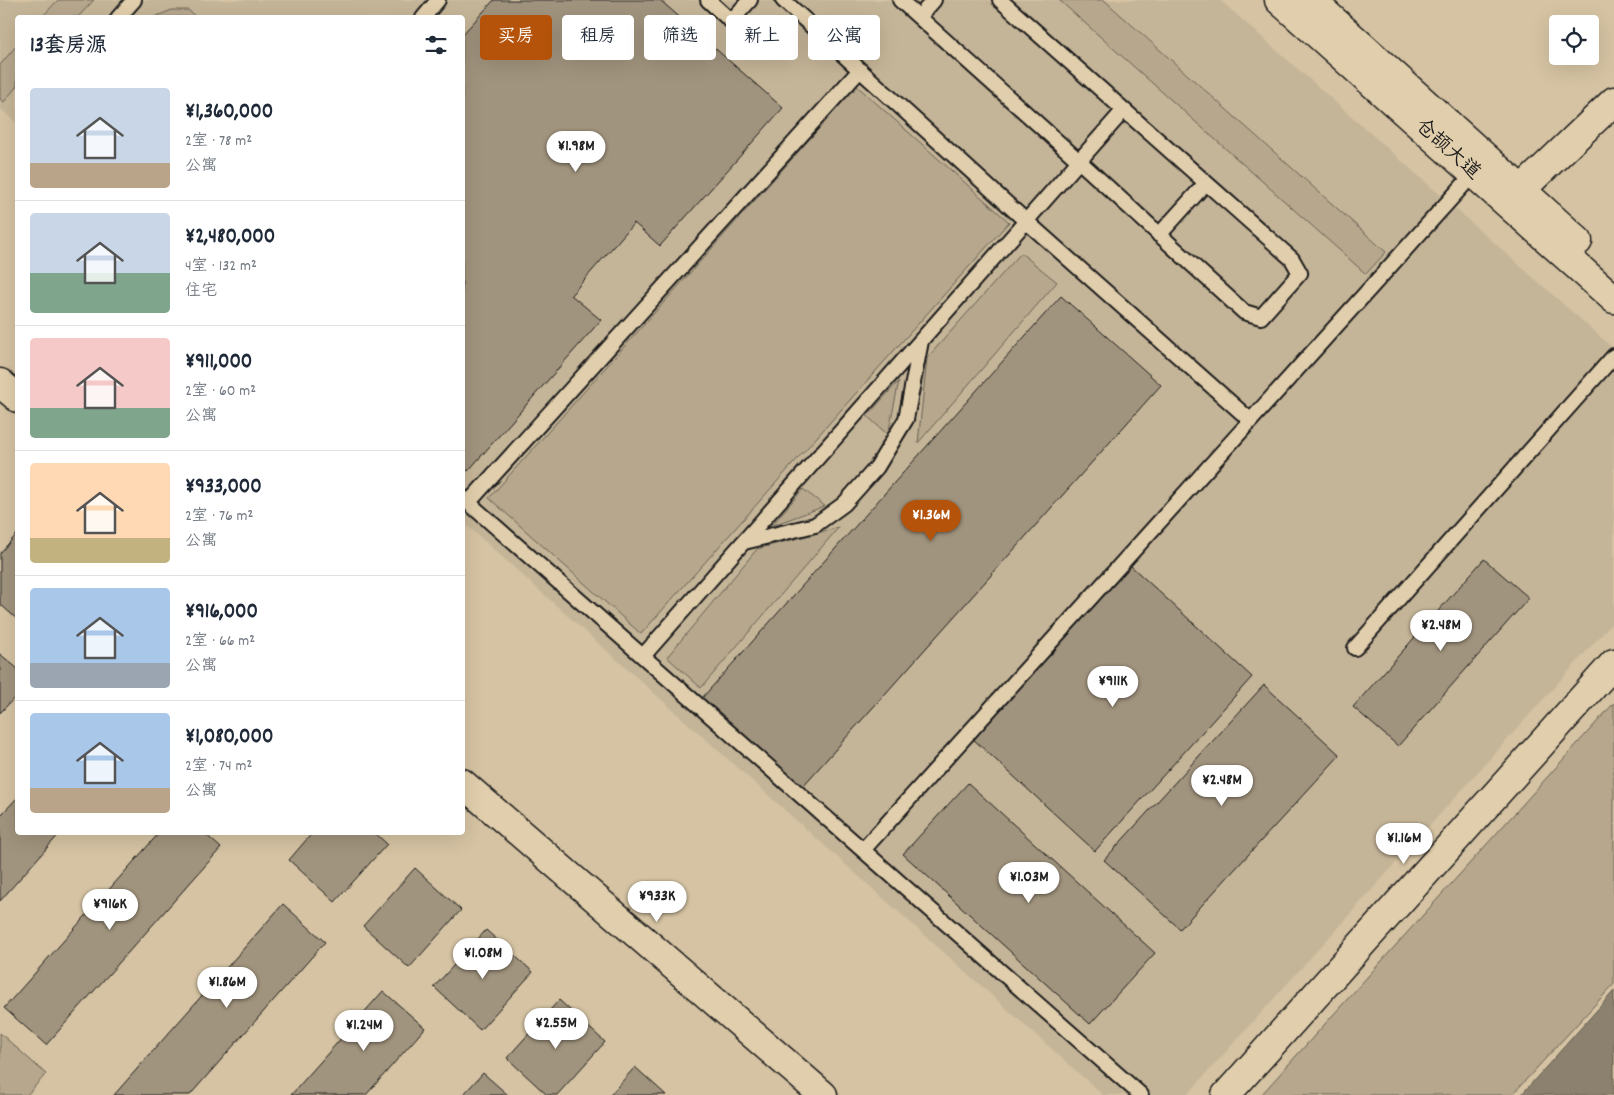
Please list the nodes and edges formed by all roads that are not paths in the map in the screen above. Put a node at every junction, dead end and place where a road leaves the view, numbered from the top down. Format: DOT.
graph roads {
  1 [pos="134,0"];
  2 [pos="438,0"];
  3 [pos="708,0"];
  4 [pos="750,0"];
  5 [pos="783,0"];
  6 [pos="900,0"];
  7 [pos="934,0"];
  8 [pos="1000,0"];
  9 [pos="1294,2"];
  10 [pos="121,15"];
  11 [pos="426,15"];
  12 [pos="919,17"];
  13 [pos="860,70"];
  14 [pos="1614,101"];
  15 [pos="1124,110"];
  16 [pos="1078,162"];
  17 [pos="1480,166"];
  18 [pos="1206,183"];
  19 [pos="1521,190"];
  20 [pos="1026,221"];
  21 [pos="1159,235"];
  22 [pos="1614,274"];
  23 [pos="1614,299"];
  24 [pos="921,340"];
  25 [pos="1614,356"];
  26 [pos="0,383"];
  27 [pos="15,396"];
  28 [pos="1250,420"];
  29 [pos="466,499"];
  30 [pos="744,542"];
  31 [pos="1355,648"];
  32 [pos="643,656"];
  33 [pos="1614,663"];
  34 [pos="465,786"];
  35 [pos="863,850"];
  36 [pos="823,1095"];
  37 [pos="1141,1095"];
  38 [pos="1226,1095"];
  1 -- 10 [label="lane"];
  2 -- 11 [label="lane"];
  3 -- 4 [label="lane"];
  5 -- 13 [label="lane"];
  6 -- 12 [label="lane"];
  7 -- 12 [label="lane"];
  8 -- 15 [label="lane"];
  9 -- 17 [label="street, 仓颉大道"];
  12 -- 16 [label="lane"];
  13 -- 20 [label="lane"];
  13 -- 29 [label="lane"];
  14 -- 19 [label="street"];
  15 -- 16 [label="lane"];
  15 -- 18 [label="lane"];
  16 -- 20 [label="lane"];
  16 -- 21 [label="lane"];
  17 -- 19 [label="street, 仓颉大道"];
  17 -- 23 [label="street, 仓颉大道"];
  17 -- 28 [label="lane"];
  18 -- 21 [label="lane"];
  18 -- 21 [label="lane"];
  19 -- 22 [label="street, 仓颉大道"];
  20 -- 24 [label="lane"];
  20 -- 28 [label="lane"];
  24 -- 30 [label="lane"];
  24 -- 30 [label="lane"];
  25 -- 31 [label="lane"];
  26 -- 27 [label="street"];
  28 -- 35 [label="lane"];
  29 -- 32 [label="lane"];
  30 -- 32 [label="lane"];
  32 -- 35 [label="lane"];
  33 -- 38 [label="street"];
  34 -- 36 [label="street"];
  35 -- 37 [label="lane"];
}
